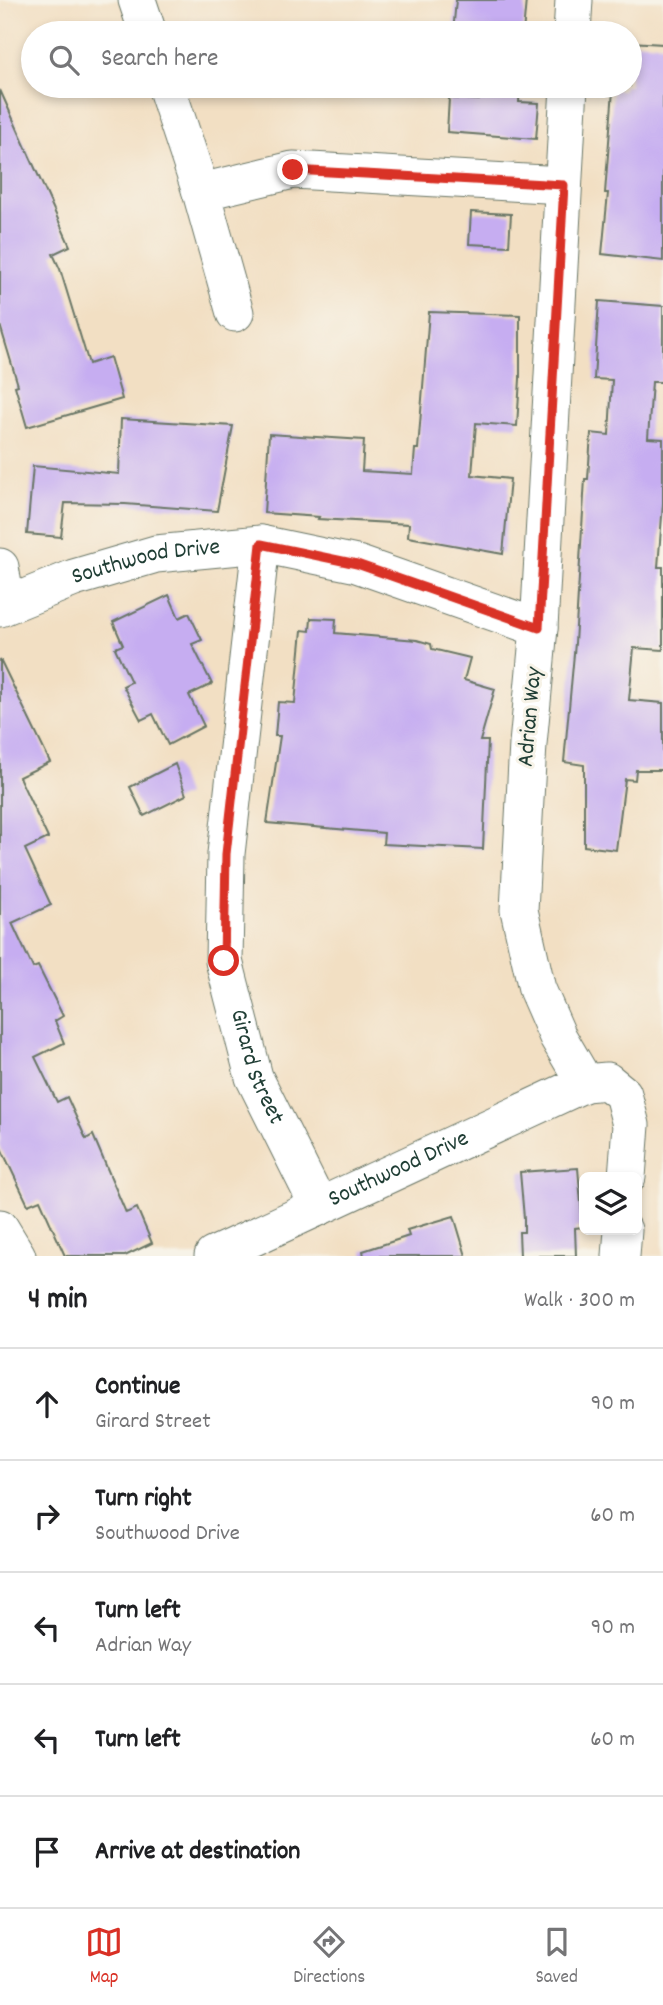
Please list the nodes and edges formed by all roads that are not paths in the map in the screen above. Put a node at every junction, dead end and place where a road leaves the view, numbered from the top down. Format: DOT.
graph roads {
  1 [pos="137,0"];
  2 [pos="574,0"];
  3 [pos="144,21"];
  4 [pos="573,21"];
  5 [pos="170,98"];
  6 [pos="568,98"];
  7 [pos="564,185"];
  8 [pos="201,192"];
  9 [pos="235,313"];
  10 [pos="261,544"];
  11 [pos="0,567"];
  12 [pos="3,606"];
  13 [pos="539,628"];
  14 [pos="585,1083"];
  15 [pos="627,1172"];
  16 [pos="319,1207"];
  17 [pos="0,1228"];
  18 [pos="623,1235"];
  19 [pos="17,1256"];
  20 [pos="213,1256"];
  21 [pos="621,1256"];
  1 -- 3 [label="street"];
  2 -- 4 [label="street"];
  5 -- 8 [label="street"];
  6 -- 7 [label="street, Adrian Way"];
  7 -- 8 [label="street"];
  7 -- 13 [label="street, Adrian Way"];
  8 -- 9 [label="street"];
  10 -- 12 [label="street, Southwood Drive"];
  10 -- 13 [label="street, Southwood Drive"];
  10 -- 16 [label="street, Girard Street"];
  11 -- 12 [label="street"];
  13 -- 14 [label="street, Adrian Way"];
  14 -- 15 [label="street"];
  14 -- 16 [label="street, Southwood Drive"];
  16 -- 20 [label="street, Southwood Drive"];
  17 -- 19 [label="street"];
  18 -- 21 [label="street"];
}
